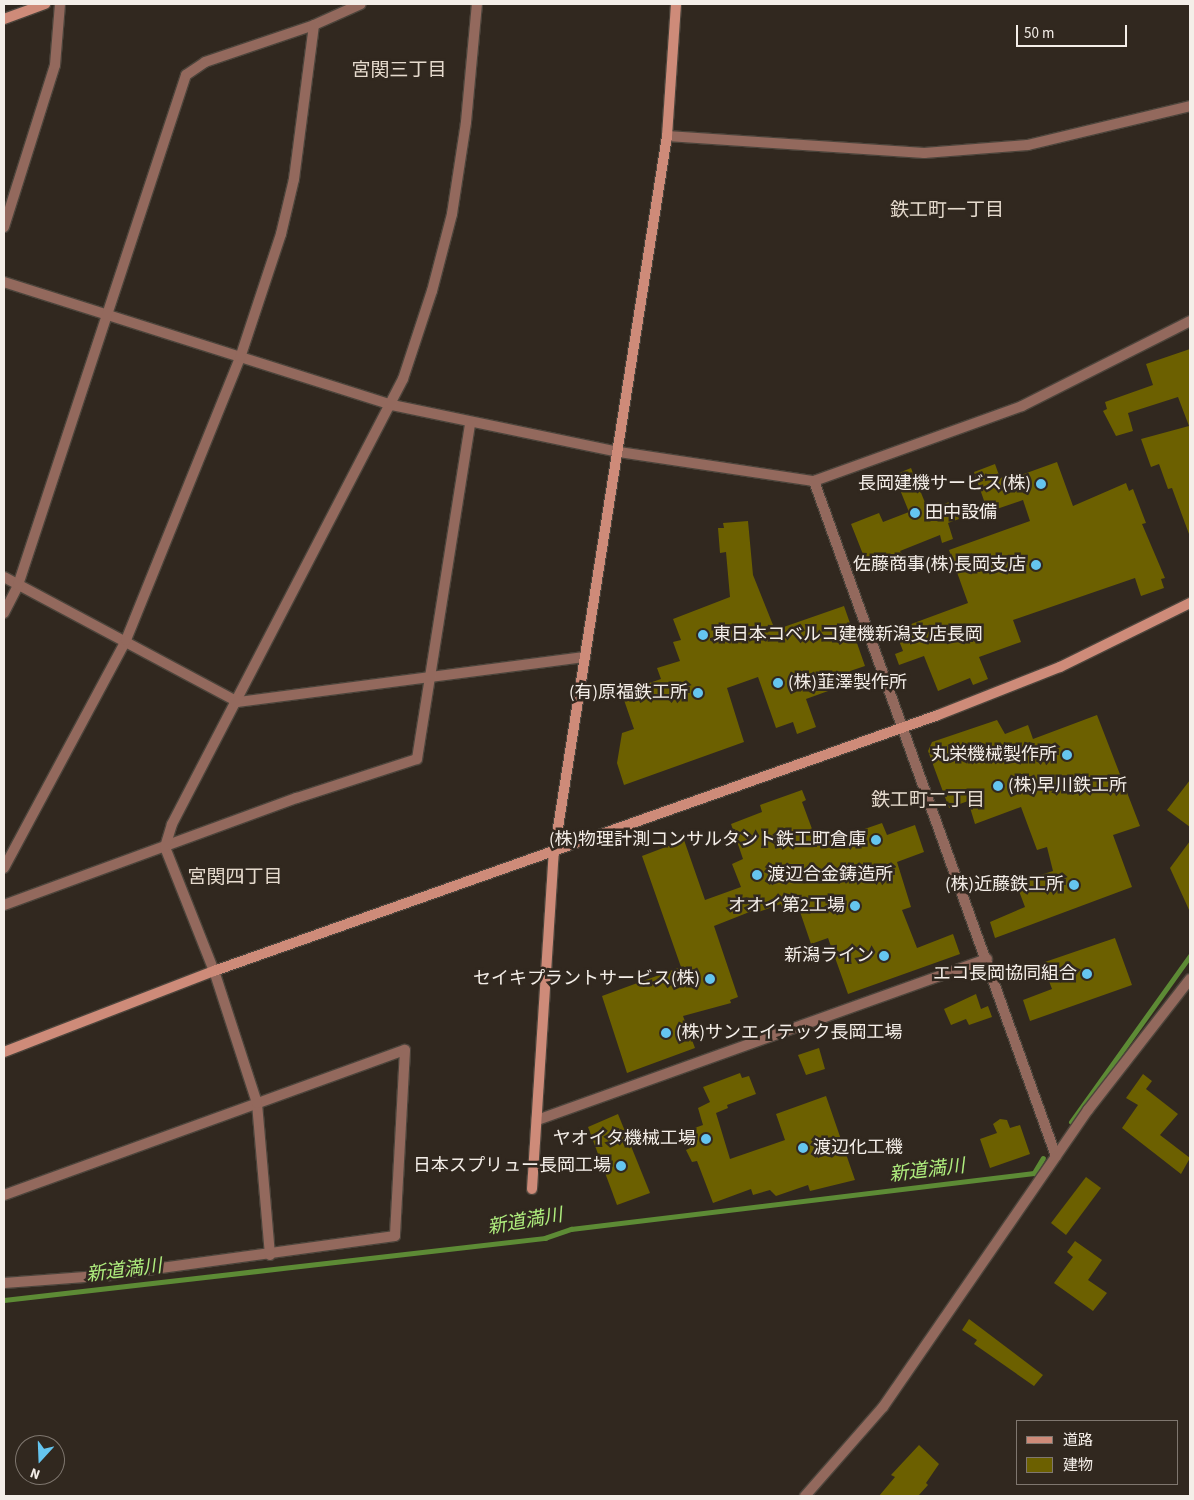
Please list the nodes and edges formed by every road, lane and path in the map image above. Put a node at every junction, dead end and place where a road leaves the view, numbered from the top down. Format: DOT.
graph roads {
  1 [pos="45,4"];
  2 [pos="60,4"];
  3 [pos="361,4"];
  4 [pos="477,4"];
  5 [pos="676,4"];
  6 [pos="4,19"];
  7 [pos="314,25"];
  8 [pos="1190,106"];
  9 [pos="667,136"];
  10 [pos="4,227"];
  11 [pos="4,282"];
  12 [pos="106,315"];
  13 [pos="1190,321"];
  14 [pos="240,358"];
  15 [pos="392,405"];
  16 [pos="470,423"];
  17 [pos="619,452"];
  18 [pos="814,481"];
  19 [pos="4,577"];
  20 [pos="18,585"];
  21 [pos="1190,602"];
  22 [pos="4,614"];
  23 [pos="126,640"];
  24 [pos="585,657"];
  25 [pos="430,676"];
  26 [pos="238,702"];
  27 [pos="903,727"];
  28 [pos="165,847"];
  29 [pos="554,853"];
  30 [pos="4,868"];
  31 [pos="4,905"];
  32 [pos="987,959"];
  33 [pos="214,971"];
  34 [pos="1190,979"];
  35 [pos="4,1052"];
  36 [pos="257,1102"];
  37 [pos="536,1120"];
  38 [pos="1056,1156"];
  39 [pos="532,1189"];
  40 [pos="4,1195"];
  41 [pos="270,1255"];
  42 [pos="4,1283"];
  43 [pos="805,1496"];
  1 -- 6 [label="street"];
  2 -- 10 [label="street"];
  3 -- 7 [label="street"];
  4 -- 15 [label="street"];
  5 -- 9 [label="street"];
  7 -- 12 [label="street"];
  7 -- 14 [label="street"];
  8 -- 9 [label="street"];
  9 -- 17 [label="street"];
  11 -- 12 [label="street"];
  12 -- 14 [label="street"];
  12 -- 20 [label="street"];
  13 -- 18 [label="street"];
  14 -- 15 [label="street"];
  14 -- 23 [label="street"];
  15 -- 16 [label="street"];
  15 -- 26 [label="street"];
  16 -- 17 [label="street"];
  16 -- 25 [label="street"];
  17 -- 18 [label="street"];
  17 -- 24 [label="street"];
  18 -- 27 [label="street"];
  19 -- 20 [label="street"];
  20 -- 22 [label="street"];
  20 -- 23 [label="street"];
  21 -- 27 [label="street"];
  23 -- 26 [label="street"];
  23 -- 30 [label="street"];
  24 -- 25 [label="street"];
  24 -- 29 [label="street"];
  25 -- 26 [label="street"];
  25 -- 28 [label="street"];
  26 -- 28 [label="street"];
  27 -- 29 [label="street"];
  27 -- 32 [label="street"];
  28 -- 31 [label="street"];
  28 -- 33 [label="street"];
  29 -- 33 [label="street"];
  29 -- 37 [label="street"];
  32 -- 37 [label="street"];
  32 -- 38 [label="street"];
  33 -- 35 [label="street"];
  33 -- 36 [label="street"];
  34 -- 38 [label="street"];
  36 -- 40 [label="street"];
  36 -- 41 [label="street"];
  36 -- 41 [label="street"];
  37 -- 39 [label="street"];
  38 -- 43 [label="street"];
  41 -- 42 [label="street"];
}
